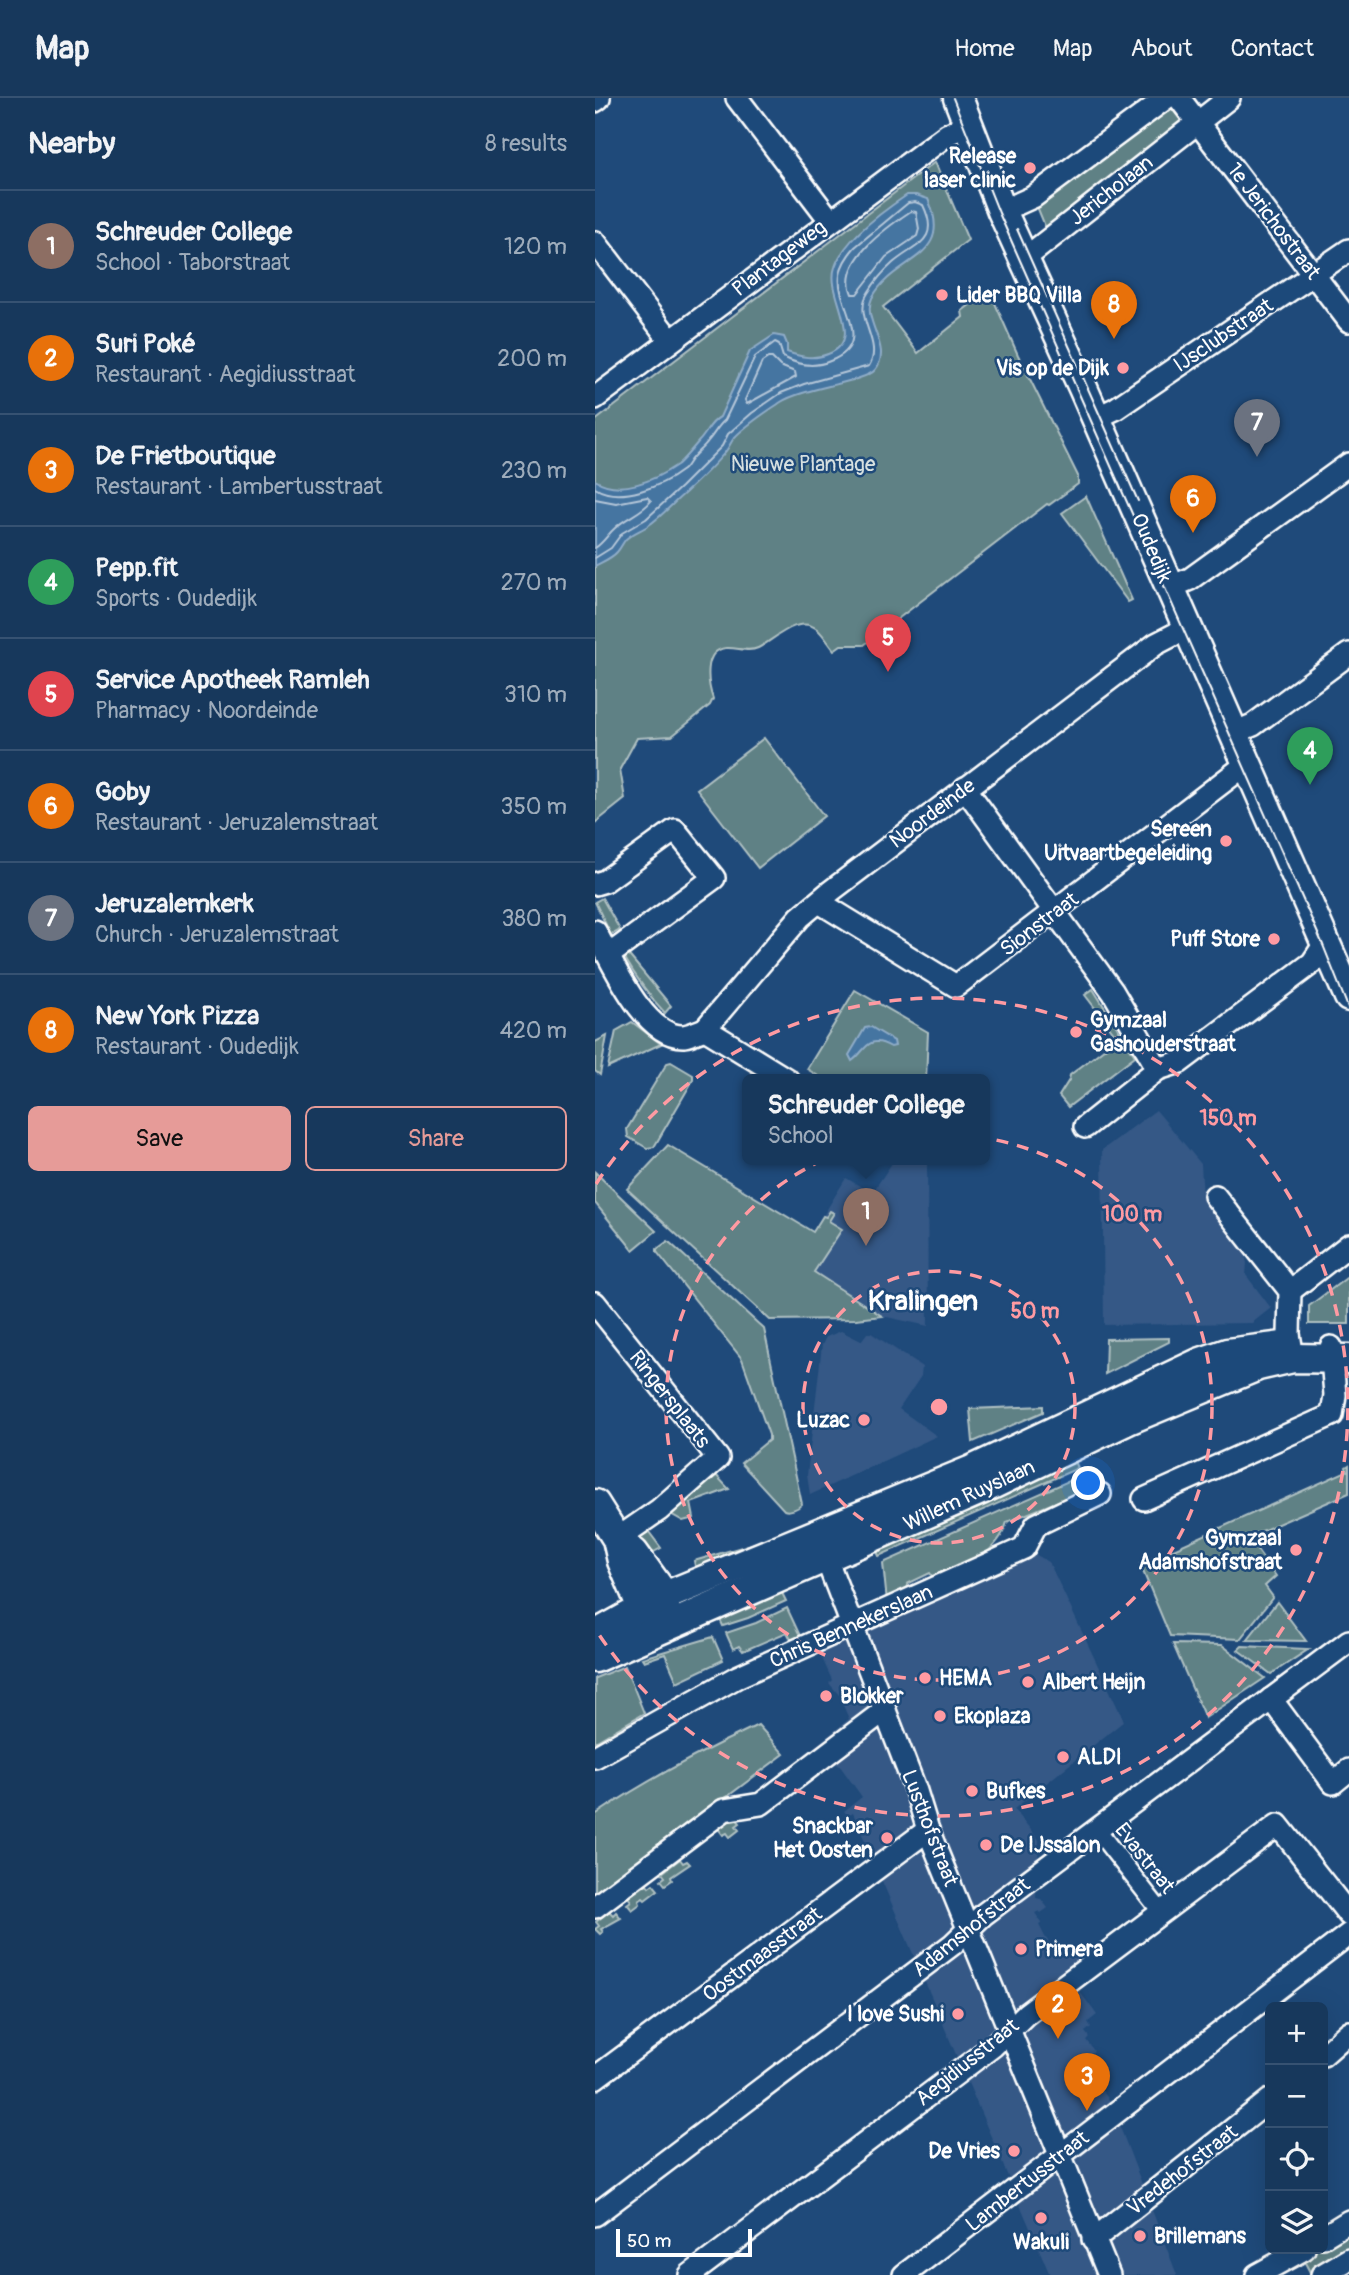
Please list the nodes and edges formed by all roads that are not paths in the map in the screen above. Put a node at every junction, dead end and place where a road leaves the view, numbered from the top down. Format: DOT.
graph roads {
  1 [pos="737,98"];
  2 [pos="958,98"];
  3 [pos="1166,98"];
  4 [pos="1179,98"];
  5 [pos="1229,98"];
  6 [pos="1198,122"];
  7 [pos="968,125"];
  8 [pos="1002,211"];
  9 [pos="830,220"];
  10 [pos="595,242"];
  11 [pos="1349,250"];
  12 [pos="1024,259"];
  13 [pos="1314,274"];
  14 [pos="1349,321"];
  15 [pos="670,340"];
  16 [pos="595,398"];
  17 [pos="1096,418"];
  18 [pos="1349,464"];
  19 [pos="1169,588"];
  20 [pos="1187,628"];
  21 [pos="1349,654"];
  22 [pos="1234,733"];
  23 [pos="1248,763"];
  24 [pos="965,788"];
  25 [pos="595,884"];
  26 [pos="819,902"];
  27 [pos="1055,912"];
  28 [pos="595,931"];
  29 [pos="1326,942"];
  30 [pos="609,955"];
  31 [pos="1349,997"];
  32 [pos="705,1029"];
  33 [pos="1158,1069"];
  34 [pos="778,1074"];
  35 [pos="1086,1127"];
  36 [pos="1215,1196"];
  37 [pos="1349,1245"];
  38 [pos="1290,1291"];
  39 [pos="595,1303"];
  40 [pos="1292,1352"];
  41 [pos="1340,1352"];
  42 [pos="1100,1494"];
  43 [pos="1144,1499"];
  44 [pos="595,1504"];
  45 [pos="617,1539"];
  46 [pos="822,1546"];
  47 [pos="654,1602"];
  48 [pos="853,1626"];
  49 [pos="665,1627"];
  50 [pos="595,1635"];
  51 [pos="1349,1641"];
  52 [pos="595,1658"];
  53 [pos="1271,1699"];
  54 [pos="885,1710"];
  55 [pos="595,1757"];
  56 [pos="1341,1777"];
  57 [pos="1096,1829"];
  58 [pos="928,1830"];
  59 [pos="595,1907"];
  60 [pos="1162,1913"];
  61 [pos="1349,1915"];
  62 [pos="969,1929"];
  63 [pos="1349,1934"];
  64 [pos="1009,2030"];
  65 [pos="1349,2032"];
  66 [pos="1328,2051"];
  67 [pos="595,2078"];
  68 [pos="1265,2104"];
  69 [pos="1061,2157"];
  70 [pos="595,2215"];
  71 [pos="1349,2221"];
  72 [pos="1328,2234"];
  73 [pos="1093,2240"];
  74 [pos="1295,2254"];
  75 [pos="1349,2259"];
  76 [pos="690,2275"];
  77 [pos="904,2275"];
  78 [pos="1109,2275"];
  79 [pos="1257,2275"];
  80 [pos="1322,2275"];
  1 -- 9 [label="street"];
  2 -- 7 [label="street, Oudedijk"];
  3 -- 8 [label="street, Jericholaan"];
  4 -- 6 [label="street"];
  5 -- 6 [label="street, Jericholaan"];
  6 -- 12 [label="street, Jericholaan"];
  6 -- 13 [label="street, 1e Jerichostraat"];
  7 -- 8 [label="street, Oudedijk"];
  7 -- 9 [label="street, Plantageweg"];
  8 -- 12 [label="street, Oudedijk"];
  9 -- 15 [label="street, Plantageweg"];
  10 -- 15 [label="street"];
  11 -- 13 [label="street, IJsclubstraat"];
  12 -- 17 [label="street, Oudedijk"];
  13 -- 14 [label="street, 1e Jerichostraat"];
  13 -- 17 [label="street, IJsclubstraat"];
  15 -- 16 [label="street, Plantageweg"];
  17 -- 19 [label="street, Oudedijk"];
  18 -- 19 [label="street"];
  19 -- 20 [label="street, Oudedijk"];
  20 -- 22 [label="street, Oudedijk"];
  20 -- 24 [label="street, Noordeinde"];
  21 -- 22 [label="street"];
  22 -- 23 [label="street, Oudedijk"];
  23 -- 27 [label="street, Sionstraat"];
  23 -- 29 [label="street, Oudedijk"];
  24 -- 26 [label="street, Noordeinde"];
  24 -- 27 [label="street"];
  25 -- 30 [label="street"];
  26 -- 27 [label="street, Sionstraat"];
  26 -- 32 [label="street, Noordeinde"];
  27 -- 33 [label="street"];
  28 -- 30 [label="street"];
  29 -- 31 [label="street, Oudedijk"];
  29 -- 33 [label="street"];
  30 -- 32 [label="street"];
  32 -- 34 [label="street"];
  33 -- 35 [label="street"];
  36 -- 38 [label="street"];
  37 -- 38 [label="street"];
  38 -- 40 [label="street"];
  39 -- 45 [label="street, Ringersplaats"];
  40 -- 41 [label="street, Willem Ruyslaan"];
  40 -- 46 [label="street, Willem Ruyslaan"];
  41 -- 43 [label="street"];
  42 -- 48 [label="street, Chris Bennekerslaan"];
  44 -- 45 [label="street"];
  45 -- 47 [label="street"];
  46 -- 47 [label="street, Willem Ruyslaan"];
  46 -- 48 [label="street, Lusthofstraat"];
  46 -- 49 [label="street, Willem Ruyslaan"];
  47 -- 49 [label="street"];
  47 -- 50 [label="street, Willem Ruyslaan"];
  48 -- 54 [label="street, Lusthofstraat"];
  48 -- 55 [label="street, Chris Bennekerslaan"];
  49 -- 52 [label="street, Willem Ruyslaan"];
  51 -- 53 [label="street, Adamshofstraat"];
  53 -- 56 [label="street"];
  53 -- 57 [label="street, Adamshofstraat"];
  54 -- 58 [label="street, Lusthofstraat"];
  54 -- 59 [label="street"];
  57 -- 60 [label="street, Evastraat"];
  57 -- 62 [label="street, Adamshofstraat"];
  58 -- 62 [label="street, Lusthofstraat"];
  58 -- 67 [label="street, Oostmaasstraat"];
  60 -- 61 [label="street, Aegidiusstraat"];
  60 -- 64 [label="street, Aegidiusstraat"];
  62 -- 64 [label="street, Lusthofstraat"];
  62 -- 70 [label="street, Adamshofstraat"];
  63 -- 69 [label="street, Lambertusstraat"];
  64 -- 69 [label="street, Lusthofstraat"];
  64 -- 76 [label="street, Aegidiusstraat"];
  65 -- 66 [label="street"];
  68 -- 73 [label="street, Vredehofstraat"];
  69 -- 73 [label="street, Lusthofstraat"];
  69 -- 77 [label="street, Lambertusstraat"];
  71 -- 72 [label="street"];
  73 -- 78 [label="street, Lusthofstraat"];
  74 -- 79 [label="street"];
  75 -- 80 [label="street"];
}
